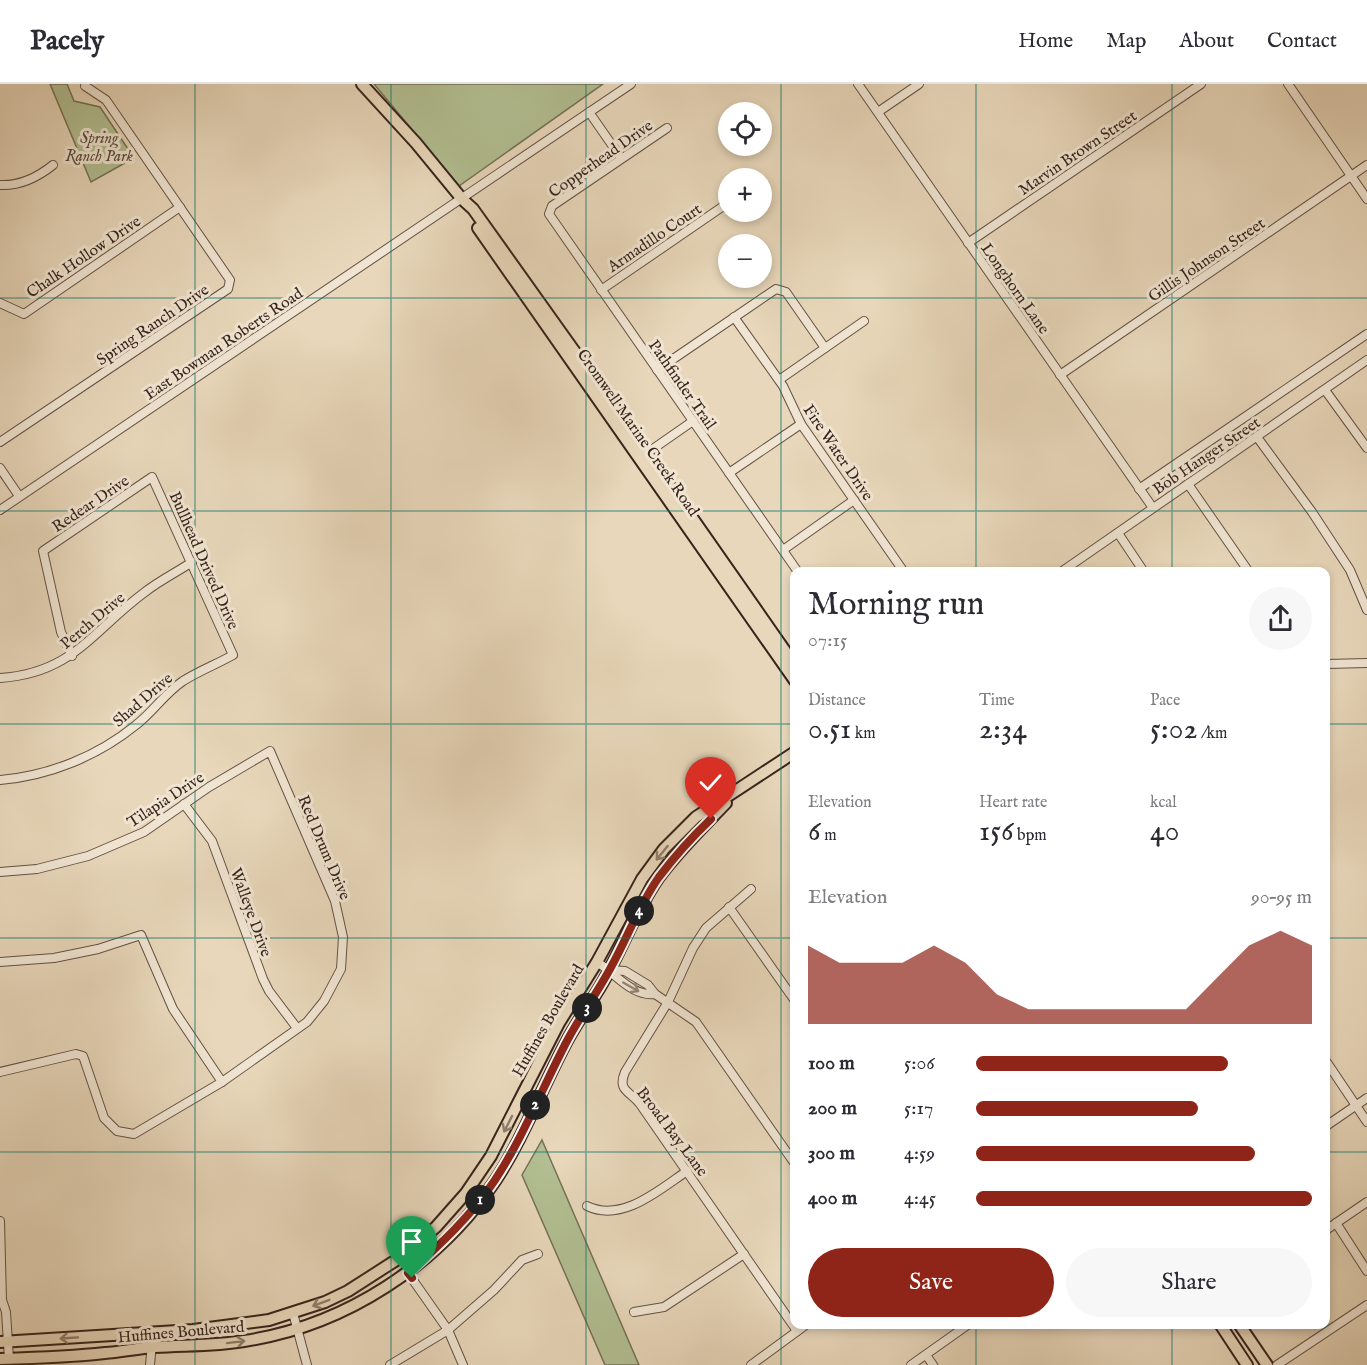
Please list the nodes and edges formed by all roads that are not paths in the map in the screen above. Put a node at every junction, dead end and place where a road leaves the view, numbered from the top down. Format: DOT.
graph roads {
  1 [pos="362,84"];
  2 [pos="631,84"];
  3 [pos="858,84"];
  4 [pos="919,84"];
  5 [pos="1201,84"];
  6 [pos="1288,84"];
  7 [pos="85,86"];
  8 [pos="590,112"];
  9 [pos="878,112"];
  10 [pos="667,128"];
  11 [pos="621,158"];
  12 [pos="53,165"];
  13 [pos="1367,165"];
  14 [pos="1351,176"];
  15 [pos="0,185"];
  16 [pos="462,199"];
  17 [pos="1367,199"];
  18 [pos="180,207"];
  19 [pos="718,210"];
  20 [pos="549,211"];
  21 [pos="969,243"];
  22 [pos="601,290"];
  23 [pos="0,303"];
  24 [pos="734,316"];
  25 [pos="864,321"];
  26 [pos="1367,334"];
  27 [pos="825,348"];
  28 [pos="1367,360"];
  29 [pos="657,370"];
  30 [pos="1060,375"];
  31 [pos="779,380"];
  32 [pos="1325,390"];
  33 [pos="693,422"];
  34 [pos="801,424"];
  35 [pos="1257,437"];
  36 [pos="0,442"];
  37 [pos="1367,448"];
  38 [pos="648,453"];
  39 [pos="0,468"];
  40 [pos="729,473"];
  41 [pos="152,477"];
  42 [pos="1188,484"];
  43 [pos="1139,489"];
  44 [pos="19,496"];
  45 [pos="854,500"];
  46 [pos="1153,508"];
  47 [pos="0,510"];
  48 [pos="1118,533"];
  49 [pos="783,550"];
  50 [pos="192,562"];
  51 [pos="795,567"];
  52 [pos="901,567"];
  53 [pos="1068,567"];
  54 [pos="1141,567"];
  55 [pos="1246,567"];
  56 [pos="1367,610"];
  57 [pos="233,655"];
  58 [pos="72,656"];
  59 [pos="790,658"];
  60 [pos="1367,663"];
  61 [pos="1330,664"];
  62 [pos="790,674"];
  63 [pos="0,678"];
  64 [pos="270,751"];
  65 [pos="790,755"];
  66 [pos="0,780"];
  67 [pos="739,790"];
  68 [pos="184,804"];
  69 [pos="0,872"];
  70 [pos="751,889"];
  71 [pos="729,907"];
  72 [pos="0,962"];
  73 [pos="597,962"];
  74 [pos="610,970"];
  75 [pos="790,993"];
  76 [pos="668,1002"];
  77 [pos="297,1028"];
  78 [pos="1330,1067"];
  79 [pos="0,1072"];
  80 [pos="222,1082"];
  81 [pos="1367,1098"];
  82 [pos="1356,1106"];
  83 [pos="1367,1122"];
  84 [pos="1330,1123"];
  85 [pos="790,1157"];
  86 [pos="687,1171"];
  87 [pos="1367,1202"];
  88 [pos="587,1206"];
  89 [pos="0,1221"];
  90 [pos="1336,1223"];
  91 [pos="1330,1227"];
  92 [pos="538,1254"];
  93 [pos="744,1254"];
  94 [pos="1,1270"];
  95 [pos="1367,1270"];
  96 [pos="408,1273"];
  97 [pos="1,1301"];
  98 [pos="1367,1305"];
  99 [pos="634,1312"];
  100 [pos="293,1313"];
  101 [pos="790,1321"];
  102 [pos="297,1329"];
  103 [pos="800,1329"];
  104 [pos="962,1329"];
  105 [pos="1223,1329"];
  106 [pos="1242,1329"];
  107 [pos="448,1330"];
  108 [pos="797,1331"];
  109 [pos="153,1332"];
  110 [pos="4,1342"];
  111 [pos="152,1347"];
  112 [pos="926,1355"];
  113 [pos="4,1359"];
  114 [pos="150,1365"];
  115 [pos="308,1365"];
  116 [pos="390,1365"];
  117 [pos="463,1365"];
  118 [pos="751,1365"];
  119 [pos="911,1365"];
  120 [pos="933,1365"];
  121 [pos="1247,1365"];
  122 [pos="1267,1365"];
  123 [pos="1277,1365"];
  1 -- 16 [label="main road, Cromwell Marine Creek Road"];
  2 -- 8 [label="street, East Bowman Roberts Road"];
  3 -- 9 [label="street, Longhorn Lane"];
  4 -- 9 [label="street"];
  5 -- 21 [label="street, Marvin Brown Street"];
  6 -- 14 [label="street"];
  7 -- 18 [label="street, Spring Ranch Drive"];
  8 -- 11 [label="street"];
  8 -- 16 [label="street, East Bowman Roberts Road"];
  9 -- 21 [label="street, Longhorn Lane"];
  10 -- 11 [label="street, Copperhead Drive"];
  11 -- 20 [label="street, Copperhead Drive"];
  12 -- 15 [label="street"];
  13 -- 14 [label="street, Gillis Johnson Street"];
  14 -- 17 [label="street"];
  14 -- 30 [label="street, Gillis Johnson Street"];
  16 -- 38 [label="main road, Cromwell Marine Creek Road"];
  16 -- 44 [label="street, East Bowman Roberts Road"];
  16 -- 62 [label="main road, Cromwell Marine Creek Road"];
  18 -- 23 [label="street, Chalk Hollow Drive"];
  18 -- 36 [label="street, Spring Ranch Drive"];
  19 -- 22 [label="street, Armadillo Court"];
  20 -- 22 [label="street, Pathfinder Trail"];
  21 -- 30 [label="street, Longhorn Lane"];
  22 -- 29 [label="street, Pathfinder Trail"];
  24 -- 27 [label="street"];
  24 -- 29 [label="street"];
  24 -- 31 [label="street, Fire Water Drive"];
  25 -- 27 [label="street"];
  26 -- 43 [label="street, Bob Hanger Street"];
  27 -- 31 [label="street"];
  28 -- 32 [label="street, Bob Hanger Street"];
  29 -- 33 [label="street, Pathfinder Trail"];
  30 -- 43 [label="street, Longhorn Lane"];
  31 -- 34 [label="street, Fire Water Drive"];
  32 -- 35 [label="street, Bob Hanger Street"];
  32 -- 37 [label="street"];
  33 -- 38 [label="street"];
  33 -- 40 [label="street, Pathfinder Trail"];
  34 -- 40 [label="street"];
  34 -- 45 [label="street, Fire Water Drive"];
  35 -- 42 [label="street, Bob Hanger Street"];
  35 -- 56 [label="street"];
  38 -- 59 [label="main road, Cromwell Marine Creek Road"];
  39 -- 44 [label="street"];
  40 -- 49 [label="street, Pathfinder Trail"];
  41 -- 50 [label="street, Bullhead Drived Drive"];
  41 -- 58 [label="street, Redear Drive"];
  42 -- 46 [label="street, Bob Hanger Street"];
  42 -- 55 [label="street"];
  43 -- 46 [label="street, Longhorn Lane"];
  44 -- 47 [label="street, East Bowman Roberts Road"];
  45 -- 49 [label="street"];
  45 -- 52 [label="street, Fire Water Drive"];
  46 -- 48 [label="street, Bob Hanger Street"];
  48 -- 53 [label="street, Bob Hanger Street"];
  48 -- 54 [label="street"];
  49 -- 51 [label="street, Pathfinder Trail"];
  50 -- 57 [label="street, Bullhead Drived Drive"];
  50 -- 58 [label="street, Perch Drive"];
  57 -- 66 [label="street, Shad Drive"];
  58 -- 63 [label="street, Perch Drive"];
  60 -- 61 [label="street"];
  64 -- 68 [label="street, Tilapia Drive"];
  64 -- 77 [label="street, Red Drum Drive"];
  65 -- 67 [label="main road, Huffines Boulevard"];
  67 -- 73 [label="main road, Huffines Boulevard, one-way"];
  67 -- 74 [label="main road, Huffines Boulevard"];
  68 -- 69 [label="street, Tilapia Drive"];
  68 -- 77 [label="street, Walleye Drive"];
  70 -- 71 [label="street, Broad Bay Lane"];
  71 -- 75 [label="street"];
  71 -- 76 [label="street, Broad Bay Lane"];
  72 -- 80 [label="street"];
  73 -- 74 [label="street"];
  73 -- 100 [label="main road, Huffines Boulevard, one-way"];
  74 -- 76 [label="street"];
  74 -- 96 [label="main road, Huffines Boulevard"];
  76 -- 85 [label="street"];
  76 -- 86 [label="street, Broad Bay Lane"];
  77 -- 80 [label="street, Red Drum Drive"];
  78 -- 82 [label="street"];
  79 -- 80 [label="street, Red Drum Drive"];
  81 -- 82 [label="street"];
  82 -- 83 [label="street"];
  82 -- 84 [label="street"];
  86 -- 88 [label="street"];
  86 -- 93 [label="street, Broad Bay Lane"];
  87 -- 90 [label="street"];
  89 -- 94 [label="street"];
  90 -- 91 [label="street"];
  90 -- 95 [label="street"];
  92 -- 107 [label="street"];
  93 -- 99 [label="street"];
  93 -- 101 [label="street, Broad Bay Lane"];
  94 -- 97 [label="street"];
  96 -- 102 [label="main road, Huffines Boulevard"];
  96 -- 107 [label="street"];
  97 -- 110 [label="street"];
  98 -- 123 [label="street"];
  100 -- 102 [label="street"];
  100 -- 109 [label="main road, Huffines Boulevard"];
  111 -- 102 [label="main road, Huffines Boulevard, one-way"];
  102 -- 115 [label="street"];
  103 -- 108 [label="street"];
  104 -- 112 [label="street"];
  105 -- 121 [label="main road"];
  106 -- 122 [label="main road"];
  107 -- 116 [label="street"];
  107 -- 117 [label="street"];
  108 -- 118 [label="street"];
  109 -- 110 [label="main road, Huffines Boulevard, one-way"];
  109 -- 111 [label="street"];
  110 -- 113 [label="street"];
  111 -- 113 [label="main road, Huffines Boulevard"];
  111 -- 114 [label="street"];
  112 -- 119 [label="street"];
  112 -- 120 [label="street"];
}
